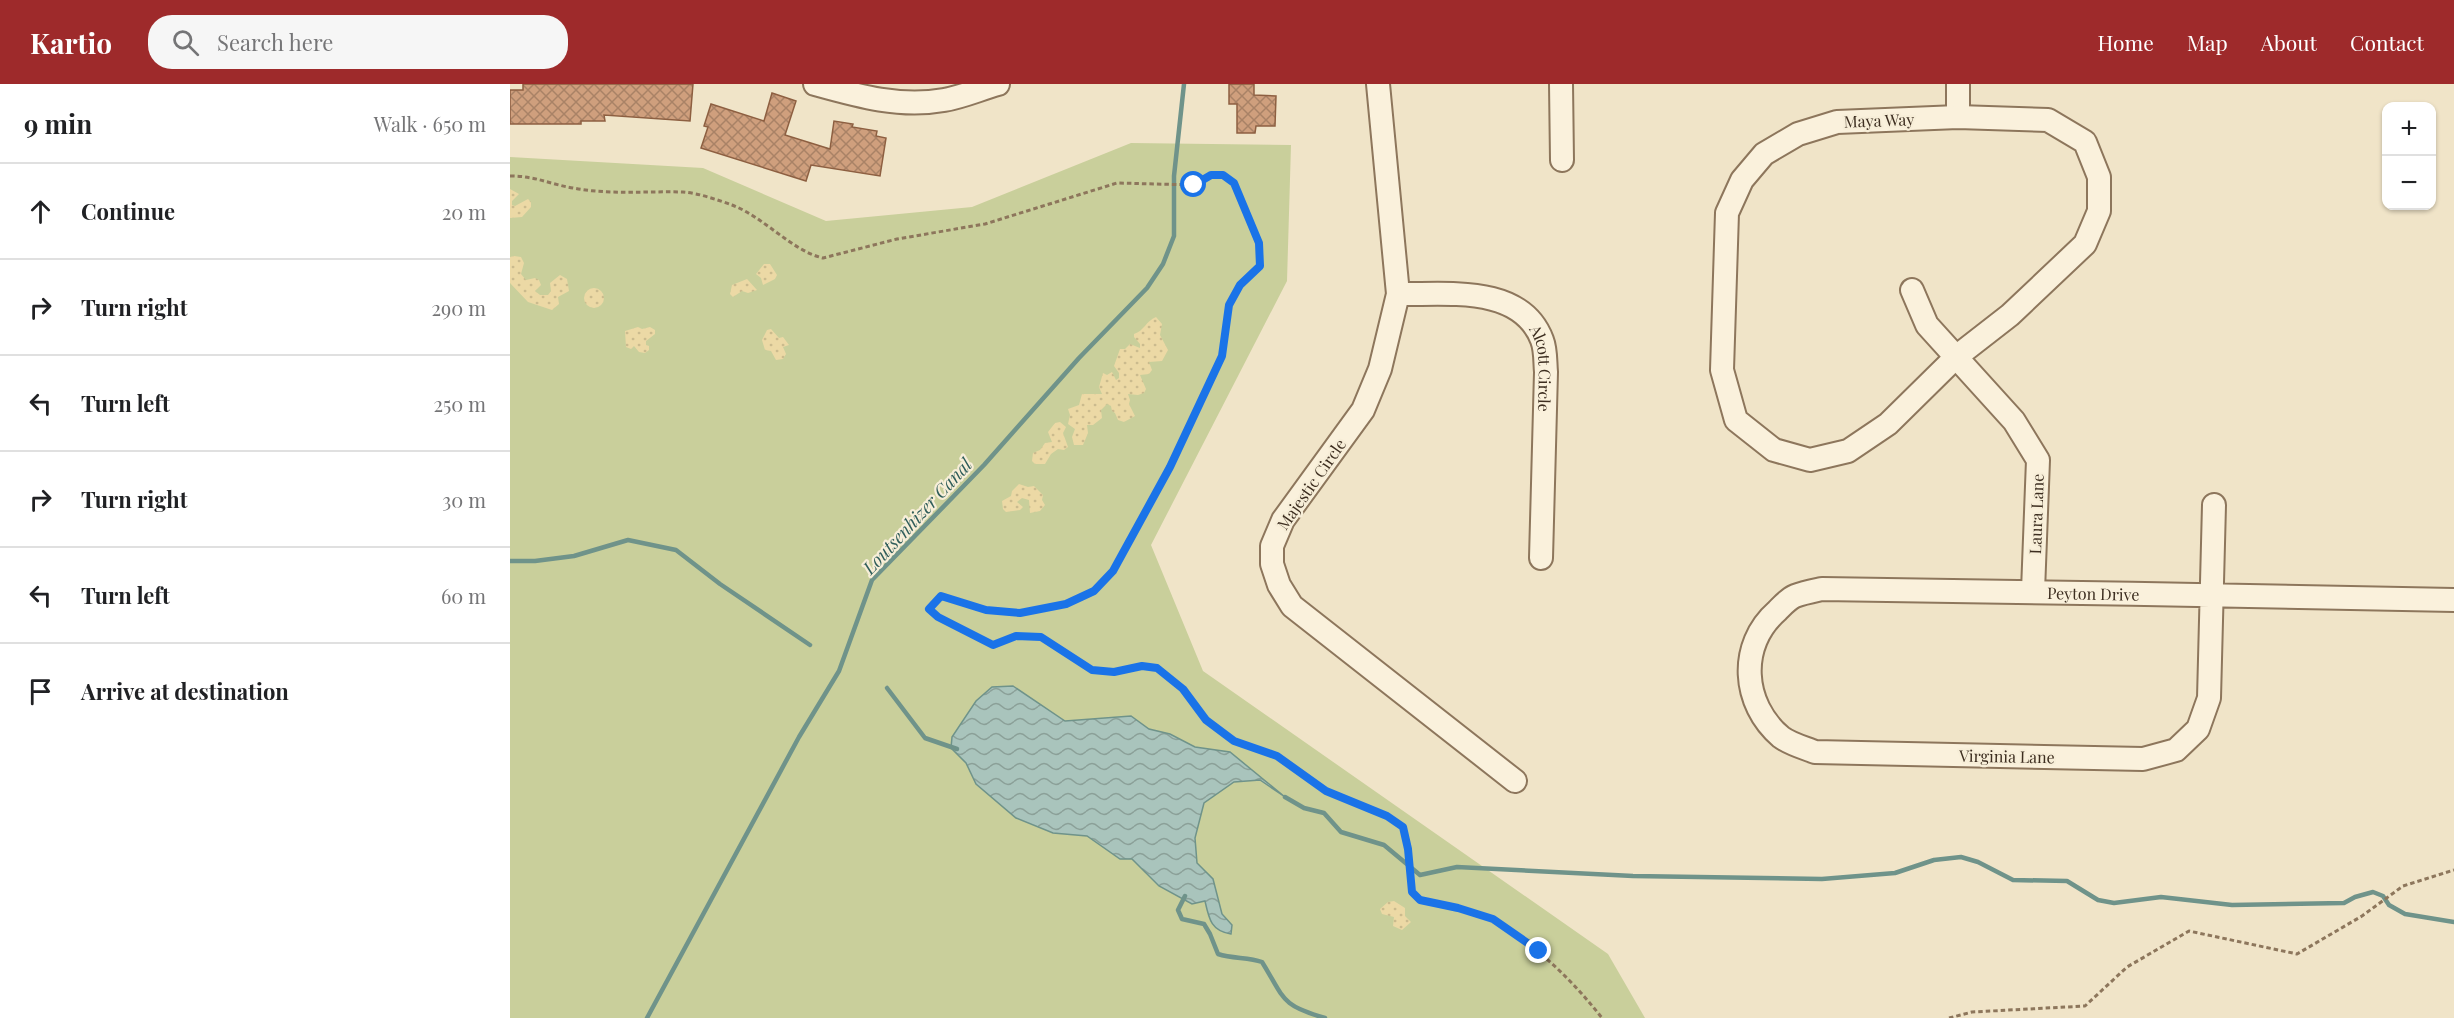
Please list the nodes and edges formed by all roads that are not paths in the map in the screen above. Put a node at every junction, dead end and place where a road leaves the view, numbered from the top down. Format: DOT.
graph roads {
  1 [pos="815,84"];
  2 [pos="998,84"];
  3 [pos="1378,84"];
  4 [pos="1561,84"];
  5 [pos="1958,84"];
  6 [pos="1958,117"];
  7 [pos="1562,160"];
  8 [pos="1912,290"];
  9 [pos="1398,294"];
  10 [pos="1956,357"];
  11 [pos="2214,505"];
  12 [pos="1541,558"];
  13 [pos="2033,591"];
  14 [pos="2212,596"];
  15 [pos="2454,600"];
  16 [pos="1754,641"];
  17 [pos="1515,780"];
  1 -- 2 [label="street"];
  3 -- 9 [label="street, Majestic Circle"];
  4 -- 7 [label="street"];
  5 -- 6 [label="street"];
  6 -- 10 [label="street, Maya Way"];
  6 -- 10 [label="street, Maya Way"];
  8 -- 10 [label="street, Laura Lane"];
  9 -- 12 [label="street, Alcott Circle"];
  9 -- 17 [label="street, Majestic Circle"];
  10 -- 13 [label="street, Laura Lane"];
  11 -- 14 [label="street, Virginia Lane"];
  13 -- 14 [label="street, Peyton Drive"];
  13 -- 16 [label="street, Peyton Drive"];
  14 -- 15 [label="street, Peyton Drive"];
  14 -- 16 [label="street, Virginia Lane"];
}
